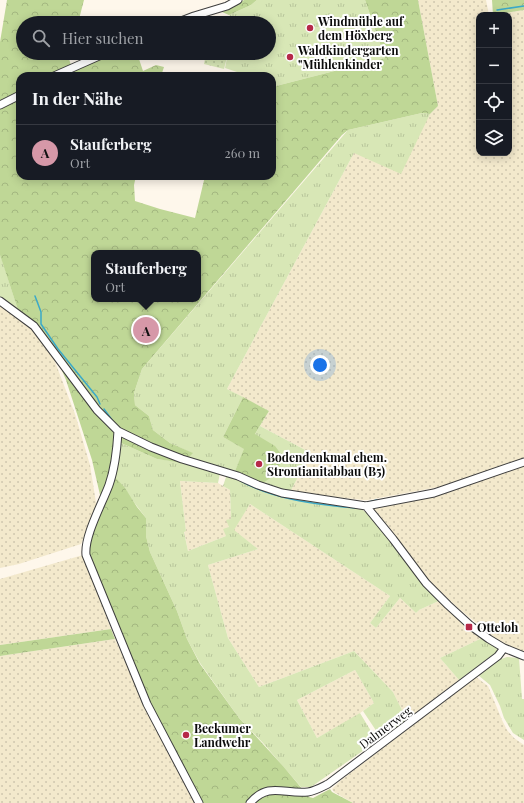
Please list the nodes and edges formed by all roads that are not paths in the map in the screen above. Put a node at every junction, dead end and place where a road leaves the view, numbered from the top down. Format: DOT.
graph roads {
  1 [pos="238,0"];
  2 [pos="194,16"];
  3 [pos="90,60"];
  4 [pos="63,72"];
  5 [pos="16,97"];
  6 [pos="0,105"];
  7 [pos="0,301"];
  8 [pos="118,431"];
  9 [pos="524,462"];
  10 [pos="366,506"];
  11 [pos="504,648"];
  12 [pos="524,656"];
  13 [pos="199,803"];
  14 [pos="250,803"];
  1 -- 2 [label="street"];
  3 -- 4 [label="street"];
  5 -- 6 [label="street"];
  7 -- 8 [label="street"];
  8 -- 10 [label="street"];
  8 -- 13 [label="street"];
  9 -- 10 [label="street"];
  10 -- 11 [label="street"];
  11 -- 12 [label="street"];
  11 -- 14 [label="street, Dalmerweg"];
}
